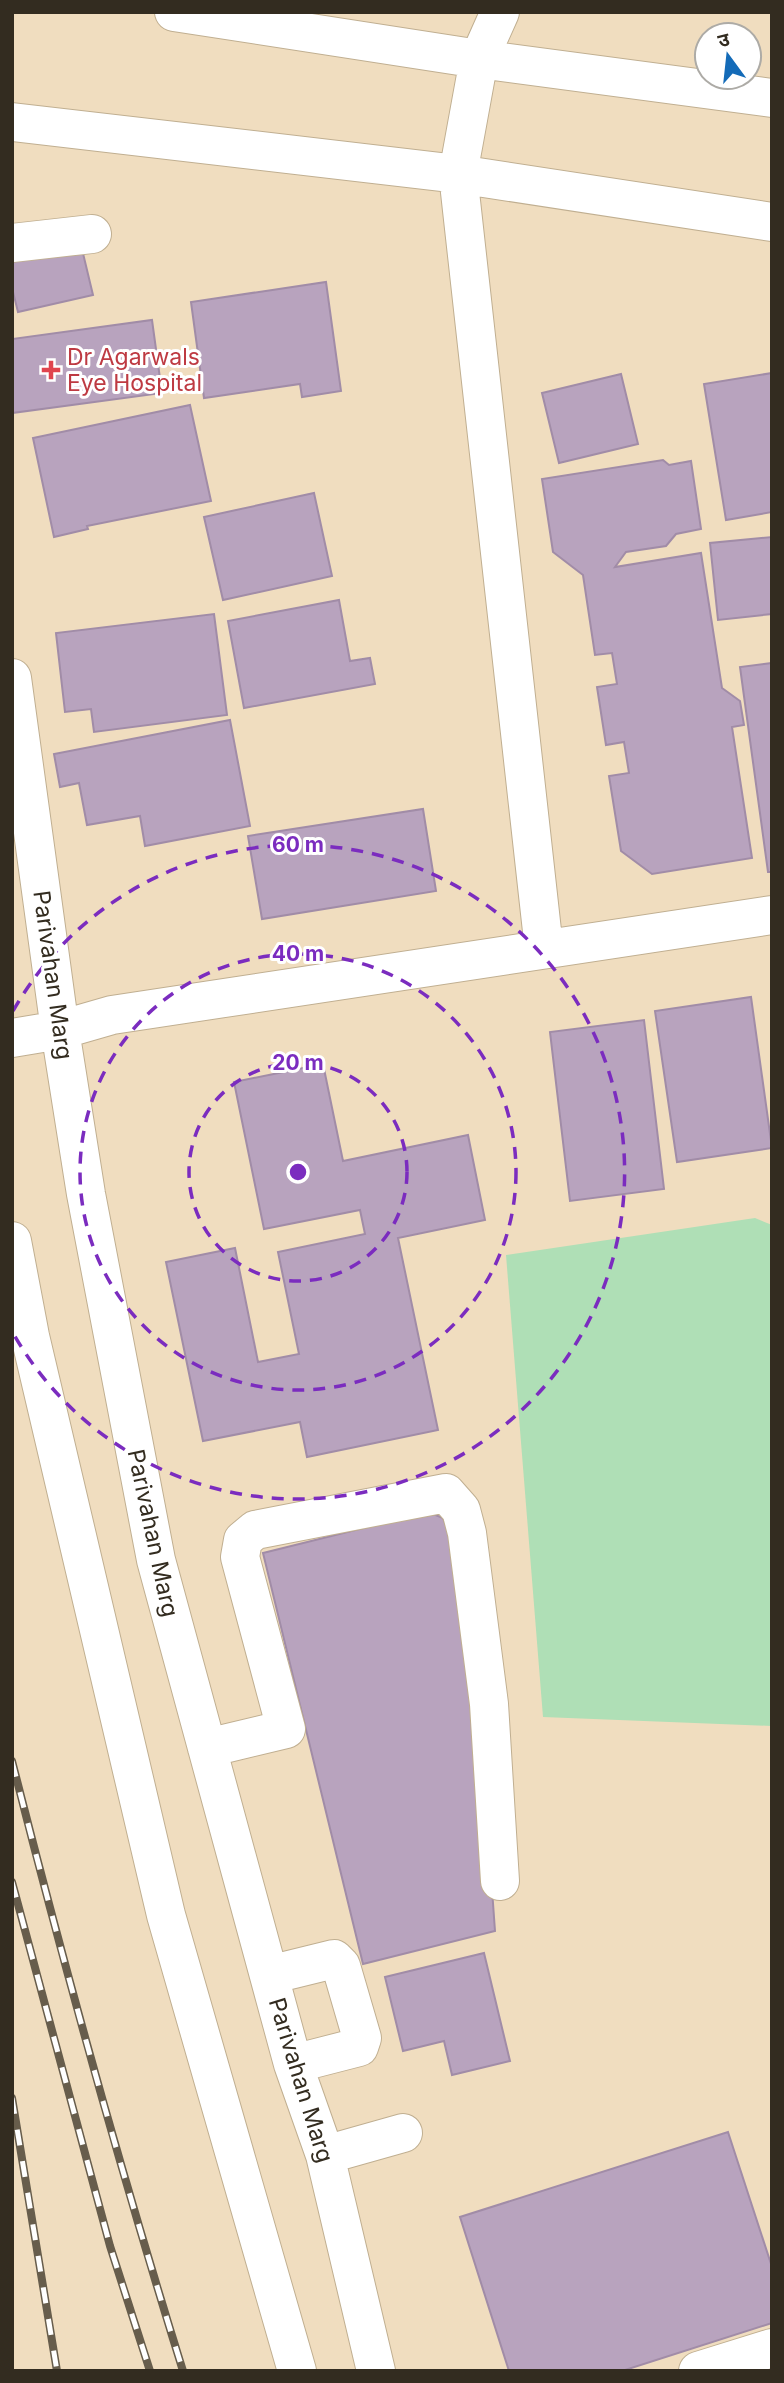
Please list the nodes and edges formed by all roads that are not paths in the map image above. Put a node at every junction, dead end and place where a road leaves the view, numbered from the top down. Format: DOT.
graph roads {
  1 [pos="174,12"];
  2 [pos="500,12"];
  3 [pos="480,59"];
  4 [pos="772,98"];
  5 [pos="12,121"];
  6 [pos="458,174"];
  7 [pos="772,222"];
  8 [pos="92,234"];
  9 [pos="12,243"];
  10 [pos="12,678"];
  11 [pos="772,915"];
  12 [pos="544,949"];
  13 [pos="60,1030"];
  14 [pos="12,1038"];
  15 [pos="12,1241"];
  16 [pos="206,1748"];
  17 [pos="500,1881"];
  18 [pos="269,1975"];
  19 [pos="293,2064"];
  20 [pos="403,2133"];
  21 [pos="325,2155"];
  22 [pos="772,2348"];
  23 [pos="297,2371"];
  24 [pos="376,2371"];
  25 [pos="698,2371"];
  1 -- 3 [label="street"];
  2 -- 3 [label="street"];
  3 -- 4 [label="street"];
  3 -- 6 [label="street"];
  5 -- 6 [label="street"];
  6 -- 7 [label="street"];
  6 -- 12 [label="street"];
  8 -- 9 [label="street"];
  10 -- 13 [label="street, Parivahan Marg"];
  11 -- 12 [label="street"];
  12 -- 13 [label="street"];
  13 -- 14 [label="street"];
  13 -- 16 [label="street, Parivahan Marg"];
  15 -- 23 [label="street"];
  16 -- 17 [label="street"];
  16 -- 18 [label="street, Parivahan Marg"];
  18 -- 19 [label="street, Parivahan Marg"];
  18 -- 19 [label="street"];
  19 -- 21 [label="street, Parivahan Marg"];
  20 -- 21 [label="street"];
  21 -- 24 [label="street, Parivahan Marg"];
  22 -- 25 [label="street"];
}
